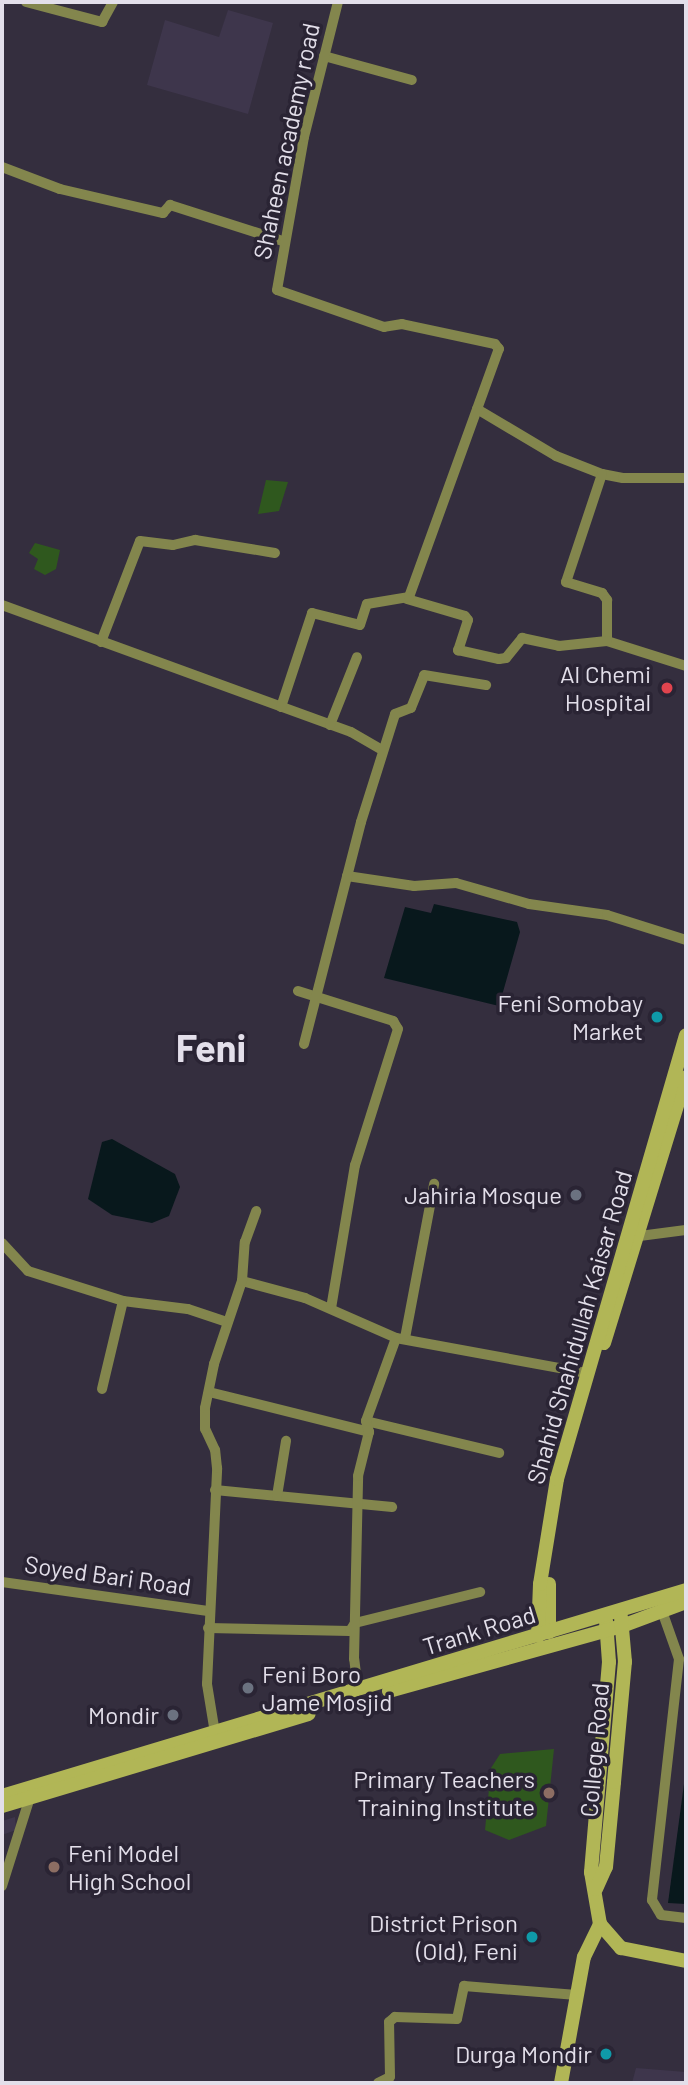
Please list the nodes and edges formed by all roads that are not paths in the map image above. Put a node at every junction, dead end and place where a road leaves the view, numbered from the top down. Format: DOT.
graph roads {
  1 [pos="26,2"];
  2 [pos="113,2"];
  3 [pos="338,2"];
  4 [pos="324,56"];
  5 [pos="412,80"];
  6 [pos="2,167"];
  7 [pos="284,241"];
  8 [pos="477,409"];
  9 [pos="602,474"];
  10 [pos="686,478"];
  11 [pos="275,553"];
  12 [pos="407,599"];
  13 [pos="2,605"];
  14 [pos="607,641"];
  15 [pos="101,642"];
  16 [pos="357,657"];
  17 [pos="686,666"];
  18 [pos="486,685"];
  19 [pos="281,707"];
  20 [pos="330,724"];
  21 [pos="381,749"];
  22 [pos="346,876"];
  23 [pos="686,940"];
  24 [pos="298,991"];
  25 [pos="318,997"];
  26 [pos="686,1035"];
  27 [pos="304,1044"];
  28 [pos="686,1077"];
  29 [pos="433,1184"];
  30 [pos="256,1211"];
  31 [pos="686,1230"];
  32 [pos="632,1237"];
  33 [pos="3,1252"];
  34 [pos="242,1281"];
  35 [pos="123,1301"];
  36 [pos="331,1308"];
  37 [pos="227,1322"];
  38 [pos="400,1338"];
  39 [pos="586,1373"];
  40 [pos="102,1389"];
  41 [pos="209,1392"];
  42 [pos="368,1427"];
  43 [pos="286,1441"];
  44 [pos="499,1452"];
  45 [pos="215,1490"];
  46 [pos="276,1496"];
  47 [pos="357,1503"];
  48 [pos="392,1507"];
  49 [pos="2,1582"];
  50 [pos="686,1590"];
  51 [pos="480,1591"];
  52 [pos="686,1602"];
  53 [pos="208,1611"];
  54 [pos="662,1611"];
  55 [pos="621,1619"];
  56 [pos="355,1623"];
  57 [pos="606,1624"];
  58 [pos="208,1628"];
  59 [pos="544,1634"];
  60 [pos="358,1690"];
  61 [pos="215,1733"];
  62 [pos="32,1791"];
  63 [pos="2,1796"];
  64 [pos="2,1806"];
  65 [pos="2,1886"];
  66 [pos="596,1889"];
  67 [pos="686,1918"];
  68 [pos="600,1924"];
  69 [pos="686,1961"];
  70 [pos="577,1994"];
  71 [pos="378,2083"];
  72 [pos="561,2083"];
  1 -- 2 [label="street"];
  3 -- 4 [label="street, Shaheen academy road"];
  4 -- 5 [label="street"];
  4 -- 7 [label="street, Shaheen academy road"];
  6 -- 7 [label="street"];
  7 -- 8 [label="street, Shaheen academy road"];
  8 -- 9 [label="street"];
  8 -- 12 [label="street, Shaheen academy road"];
  9 -- 10 [label="street"];
  9 -- 14 [label="street"];
  11 -- 15 [label="street"];
  12 -- 14 [label="street"];
  12 -- 19 [label="street"];
  13 -- 15 [label="street"];
  14 -- 17 [label="street"];
  15 -- 19 [label="street"];
  16 -- 20 [label="street"];
  18 -- 21 [label="street"];
  19 -- 20 [label="street"];
  20 -- 21 [label="street"];
  21 -- 22 [label="street"];
  22 -- 23 [label="street"];
  22 -- 25 [label="street"];
  24 -- 25 [label="street"];
  25 -- 27 [label="street"];
  25 -- 36 [label="street"];
  26 -- 32 [label="main road, Shahid Shahidullah Kaisar Road"];
  28 -- 32 [label="main road, Shahid Shahidullah Kaisar Road"];
  29 -- 38 [label="street"];
  30 -- 34 [label="street"];
  31 -- 32 [label="street"];
  32 -- 39 [label="main road, Shahid Shahidullah Kaisar Road"];
  32 -- 59 [label="main road, Shahid Shahidullah Kaisar Road"];
  33 -- 35 [label="street"];
  34 -- 36 [label="street"];
  34 -- 37 [label="street"];
  35 -- 37 [label="street"];
  35 -- 40 [label="street"];
  36 -- 38 [label="street"];
  37 -- 41 [label="street"];
  38 -- 39 [label="street"];
  38 -- 42 [label="street"];
  39 -- 59 [label="main road, Shahid Shahidullah Kaisar Road"];
  41 -- 42 [label="street"];
  41 -- 45 [label="street"];
  42 -- 44 [label="street"];
  42 -- 47 [label="street"];
  43 -- 46 [label="street"];
  45 -- 46 [label="street"];
  45 -- 53 [label="street"];
  46 -- 47 [label="street"];
  47 -- 48 [label="street"];
  47 -- 56 [label="street"];
  49 -- 53 [label="street, Soyed Bari Road"];
  50 -- 55 [label="main road, Trank Road"];
  51 -- 56 [label="street"];
  52 -- 54 [label="main road, Trank Road"];
  53 -- 58 [label="street"];
  54 -- 55 [label="main road, Trank Road"];
  54 -- 67 [label="street"];
  55 -- 57 [label="main road, Trank Road"];
  55 -- 66 [label="main road, College Road"];
  56 -- 58 [label="street"];
  56 -- 60 [label="street"];
  57 -- 59 [label="main road, Trank Road"];
  57 -- 62 [label="main road, Trank Road"];
  57 -- 66 [label="main road, College Road"];
  58 -- 61 [label="street"];
  59 -- 60 [label="main road, Trank Road"];
  60 -- 61 [label="main road, Trank Road"];
  61 -- 62 [label="main road, Trank Road"];
  62 -- 63 [label="main road, Trank Road"];
  62 -- 64 [label="main road, Trank Road"];
  62 -- 65 [label="street"];
  66 -- 68 [label="main road, College Road"];
  68 -- 69 [label="main road"];
  68 -- 70 [label="main road"];
  70 -- 71 [label="street"];
  70 -- 72 [label="main road"];
}
